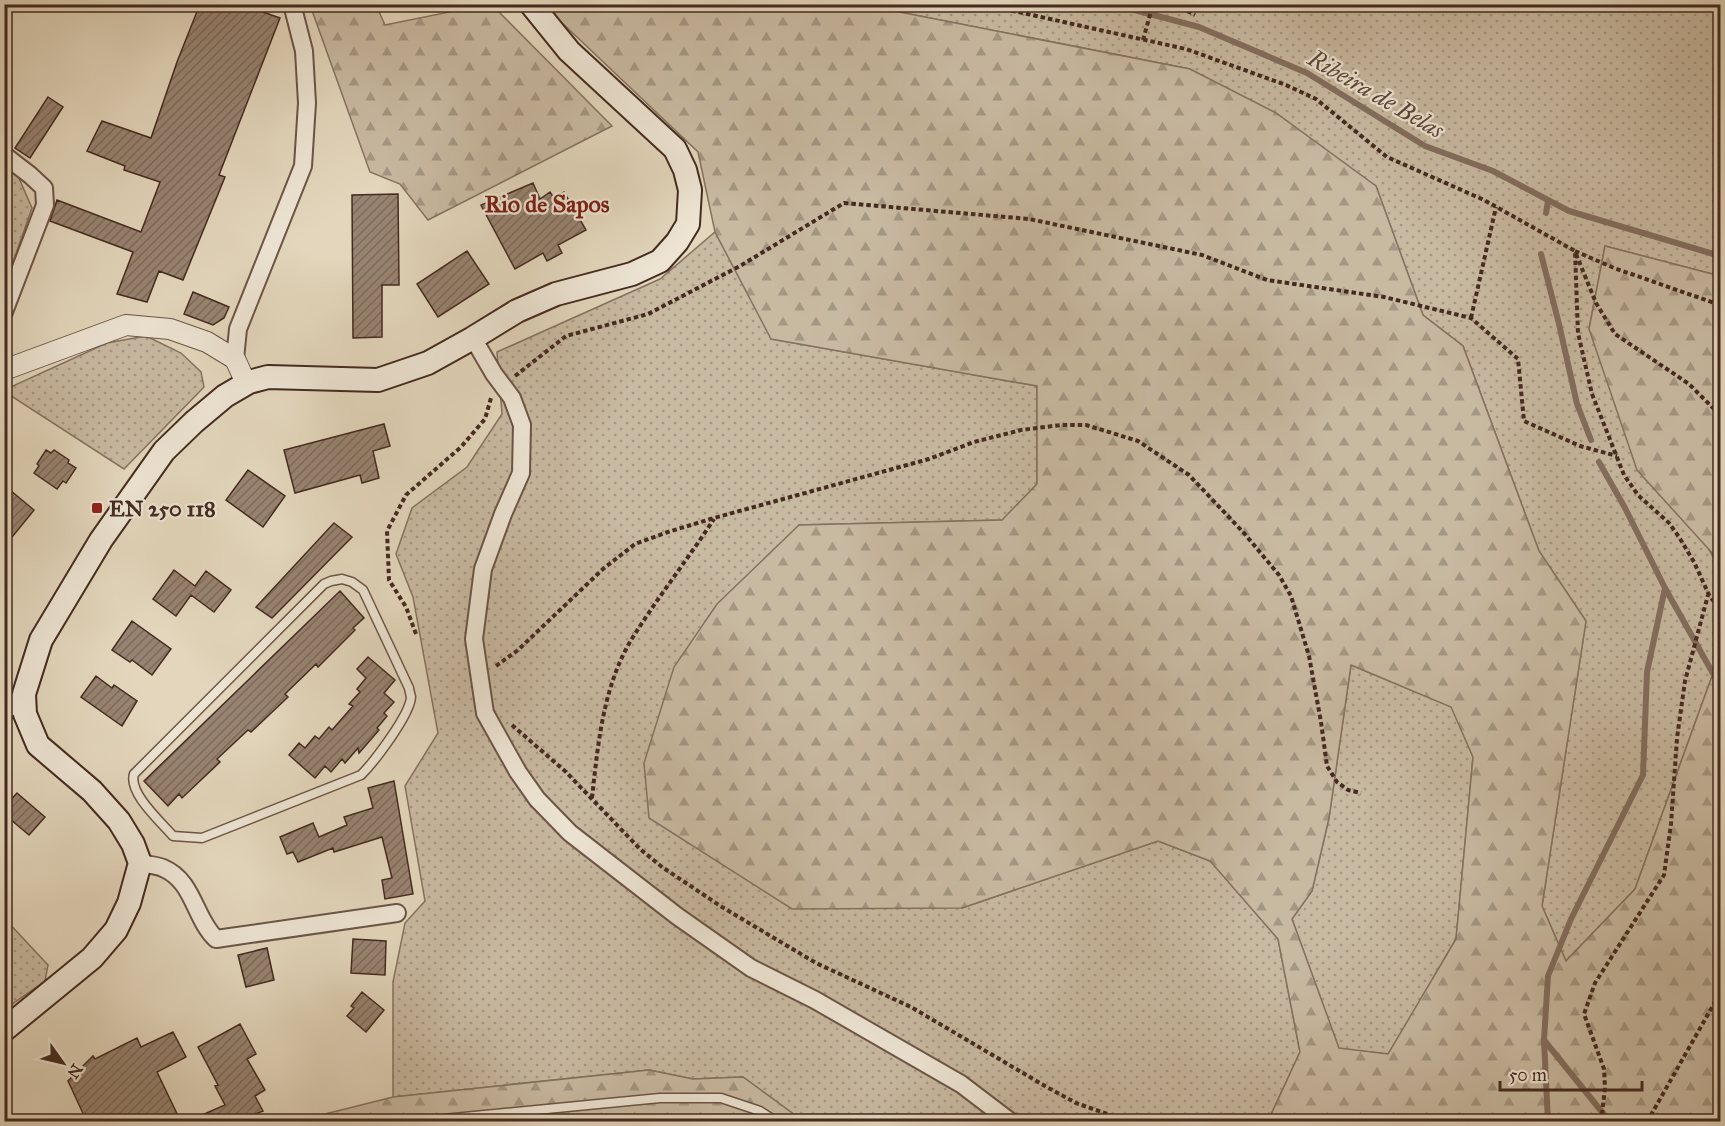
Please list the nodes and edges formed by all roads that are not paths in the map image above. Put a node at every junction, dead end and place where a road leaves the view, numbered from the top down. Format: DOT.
graph roads {
  1 [pos="292,4"];
  2 [pos="531,4"];
  3 [pos="4,155"];
  4 [pos="4,312"];
  5 [pos="473,338"];
  6 [pos="235,359"];
  7 [pos="4,370"];
  8 [pos="246,383"];
  9 [pos="24,694"];
  10 [pos="4,713"];
  11 [pos="173,837"];
  12 [pos="140,864"];
  13 [pos="397,913"];
  14 [pos="4,1030"];
  15 [pos="412,1122"];
  16 [pos="777,1122"];
  17 [pos="1011,1122"];
  1 -- 6 [label="street"];
  2 -- 5 [label="main road"];
  3 -- 4 [label="street"];
  5 -- 8 [label="main road"];
  5 -- 17 [label="street"];
  6 -- 7 [label="street"];
  6 -- 8 [label="street"];
  8 -- 9 [label="main road"];
  9 -- 10 [label="street"];
  9 -- 12 [label="main road"];
  11 -- 11 [label="lane"];
  12 -- 13 [label="street"];
  12 -- 14 [label="main road"];
  15 -- 16 [label="lane"];
}
